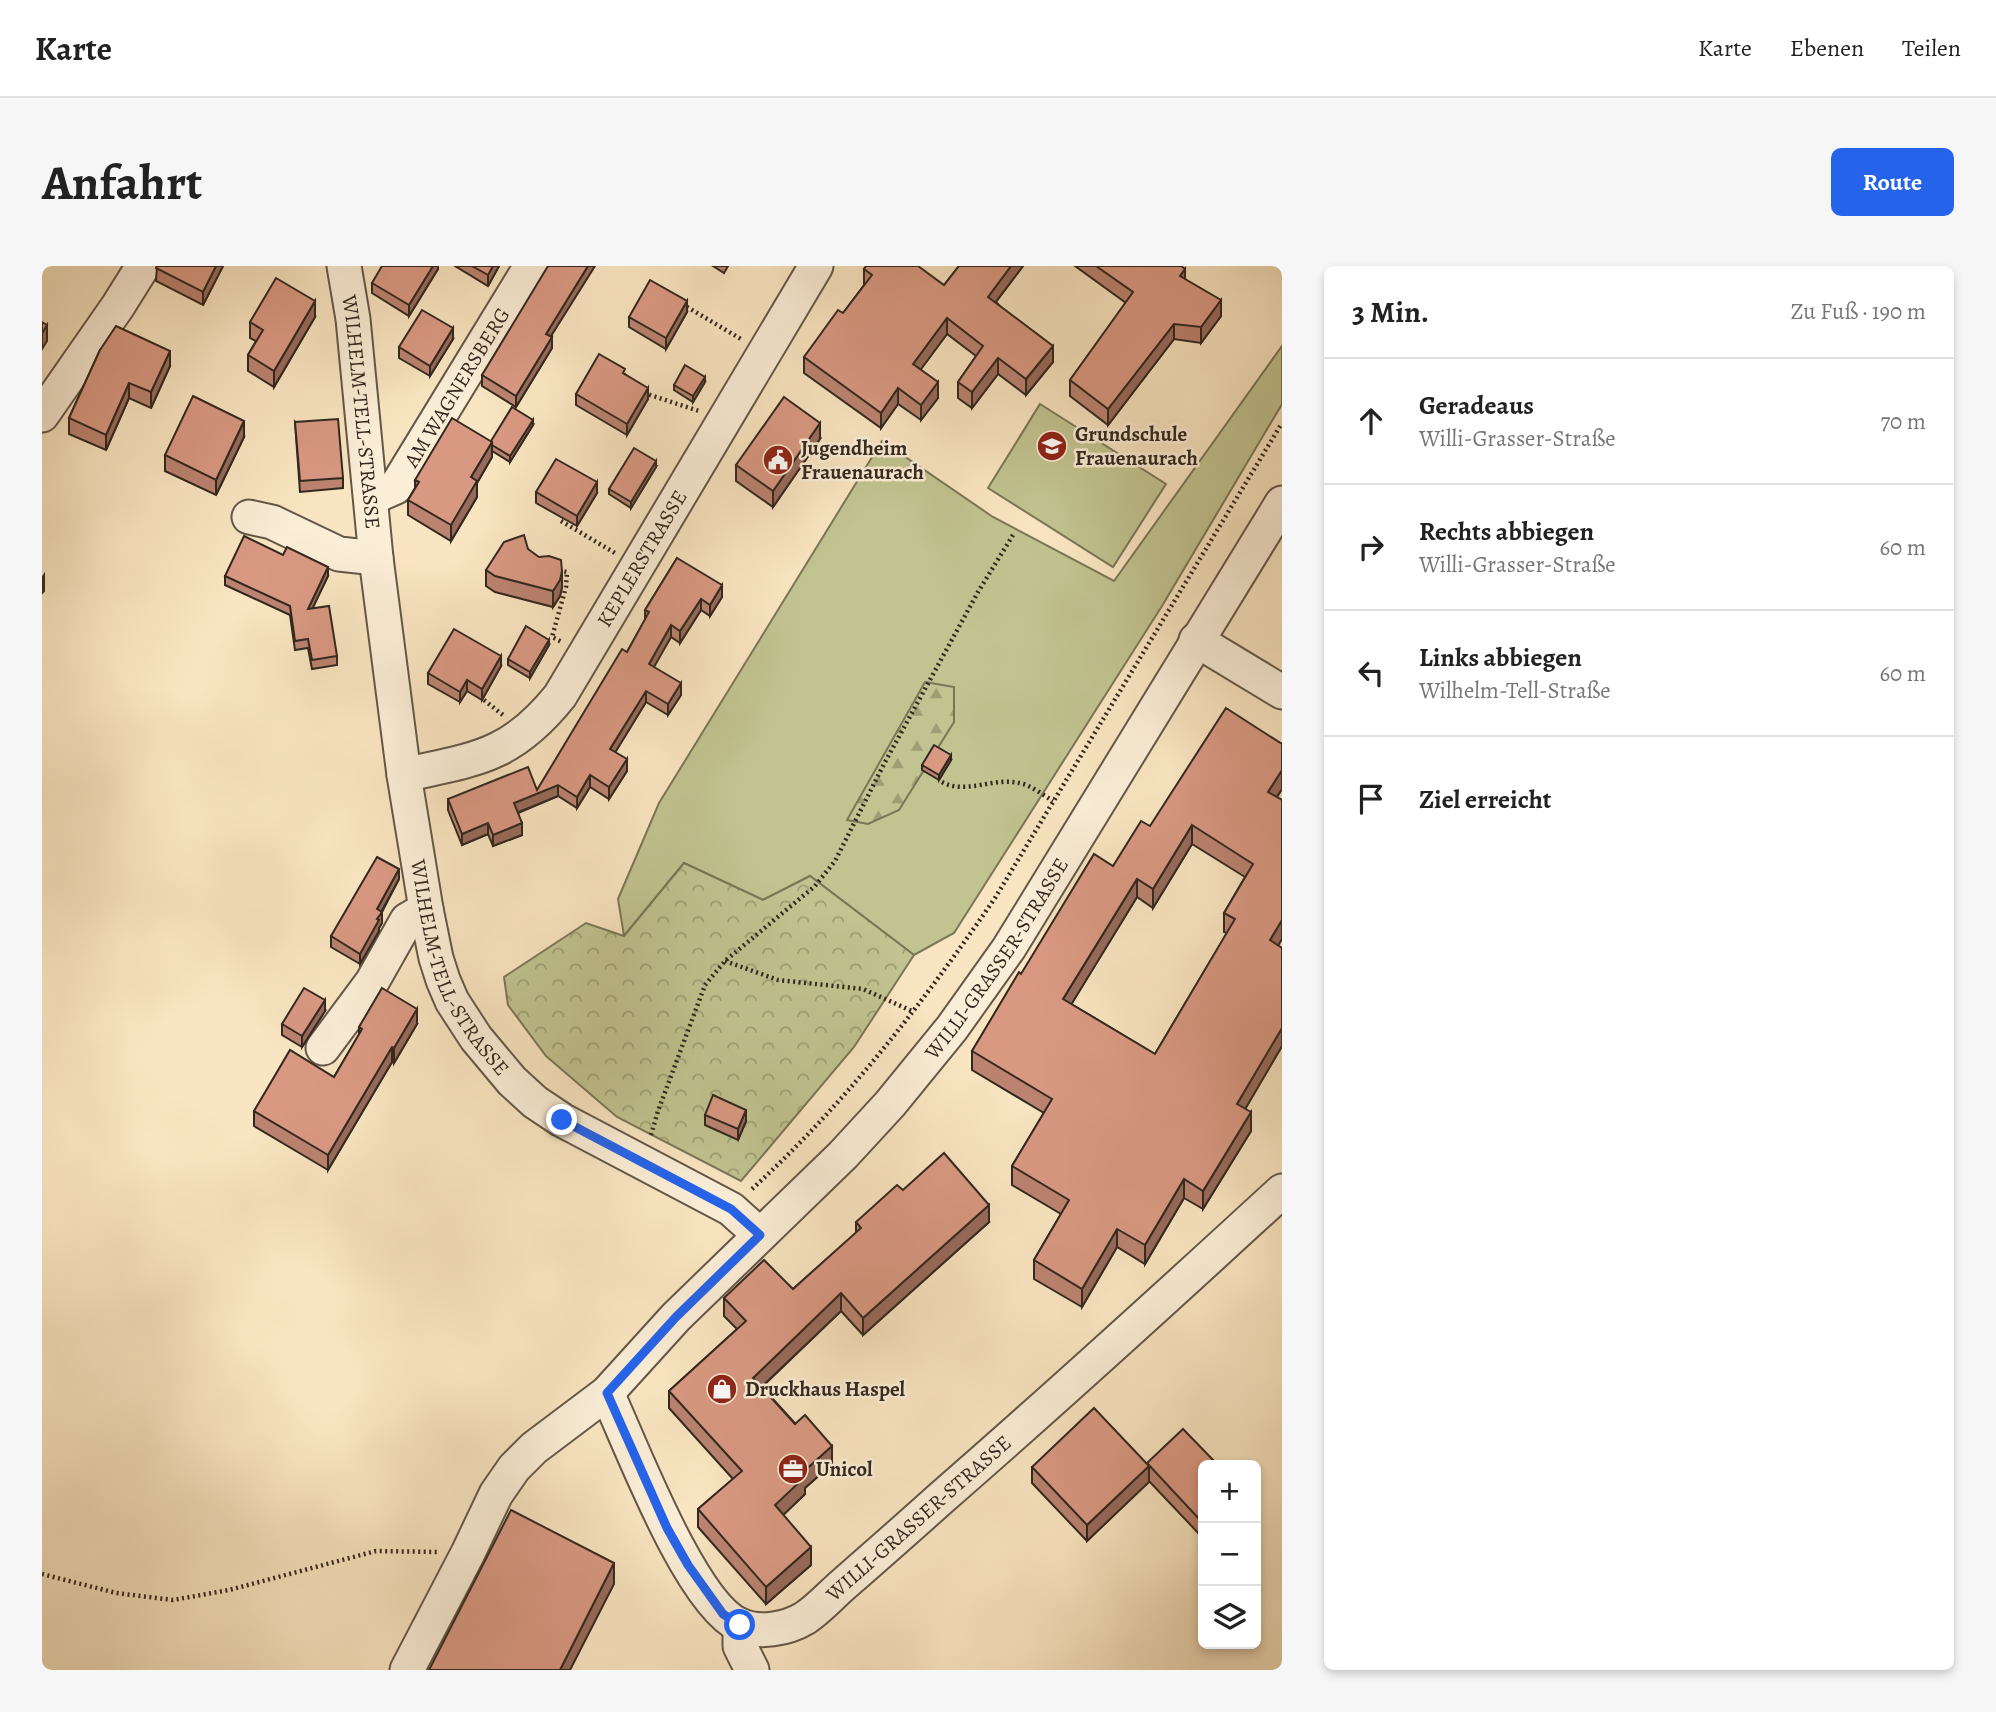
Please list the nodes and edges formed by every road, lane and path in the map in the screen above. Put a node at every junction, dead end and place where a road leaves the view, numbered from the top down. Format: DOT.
graph roads {
  1 [pos="142,266"];
  2 [pos="345,266"];
  3 [pos="531,266"];
  4 [pos="816,266"];
  5 [pos="682,304"];
  6 [pos="763,351"];
  7 [pos="638,389"];
  8 [pos="42,415"];
  9 [pos="721,423"];
  10 [pos="1282,423"];
  11 [pos="371,498"];
  12 [pos="1282,503"];
  13 [pos="249,517"];
  14 [pos="561,522"];
  15 [pos="1013,535"];
  16 [pos="376,558"];
  17 [pos="637,565"];
  18 [pos="556,569"];
  19 [pos="1196,640"];
  20 [pos="583,656"];
  21 [pos="1282,692"];
  22 [pos="404,775"];
  23 [pos="942,782"];
  24 [pos="1053,801"];
  25 [pos="426,908"];
  26 [pos="725,961"];
  27 [pos="914,1012"];
  28 [pos="323,1048"];
  29 [pos="644,1163"];
  30 [pos="1282,1191"];
  31 [pos="731,1209"];
  32 [pos="760,1235"];
  33 [pos="607,1393"];
  34 [pos="468,1553"];
  35 [pos="42,1574"];
  36 [pos="740,1625"];
  37 [pos="407,1670"];
  38 [pos="752,1670"];
  1 -- 8 [label="street"];
  2 -- 11 [label="street, WILHELM-TELL-STRASSE"];
  3 -- 11 [label="street, AM WAGNERSBERG"];
  4 -- 6 [label="street, KEPLERSTRASSE"];
  5 -- 6 [label="path"];
  6 -- 9 [label="street, KEPLERSTRASSE"];
  7 -- 9 [label="path"];
  9 -- 17 [label="street, KEPLERSTRASSE"];
  10 -- 24 [label="path"];
  11 -- 16 [label="street, WILHELM-TELL-STRASSE"];
  12 -- 19 [label="street, WILLI-GRASSER-STRASSE"];
  13 -- 16 [label="street, WILHELM-TELL-STRASSE"];
  14 -- 17 [label="path"];
  15 -- 26 [label="path"];
  16 -- 22 [label="street, WILHELM-TELL-STRASSE"];
  17 -- 20 [label="street, KEPLERSTRASSE"];
  18 -- 20 [label="path"];
  19 -- 21 [label="street"];
  19 -- 32 [label="street, WILLI-GRASSER-STRASSE"];
  20 -- 22 [label="street, KEPLERSTRASSE"];
  22 -- 25 [label="street, WILHELM-TELL-STRASSE"];
  23 -- 24 [label="path"];
  24 -- 27 [label="path"];
  25 -- 28 [label="street"];
  25 -- 29 [label="street, WILHELM-TELL-STRASSE"];
  26 -- 27 [label="path"];
  26 -- 29 [label="path"];
  27 -- 31 [label="path"];
  29 -- 31 [label="street, WILHELM-TELL-STRASSE"];
  30 -- 36 [label="street, WILLI-GRASSER-STRASSE"];
  31 -- 32 [label="street, WILHELM-TELL-STRASSE"];
  32 -- 33 [label="street, WILLI-GRASSER-STRASSE"];
  33 -- 34 [label="street, WILLI-GRASSER-STRASSE"];
  33 -- 36 [label="street"];
  34 -- 35 [label="path"];
  34 -- 37 [label="street, WILLI-GRASSER-STRASSE"];
  36 -- 38 [label="street"];
}
